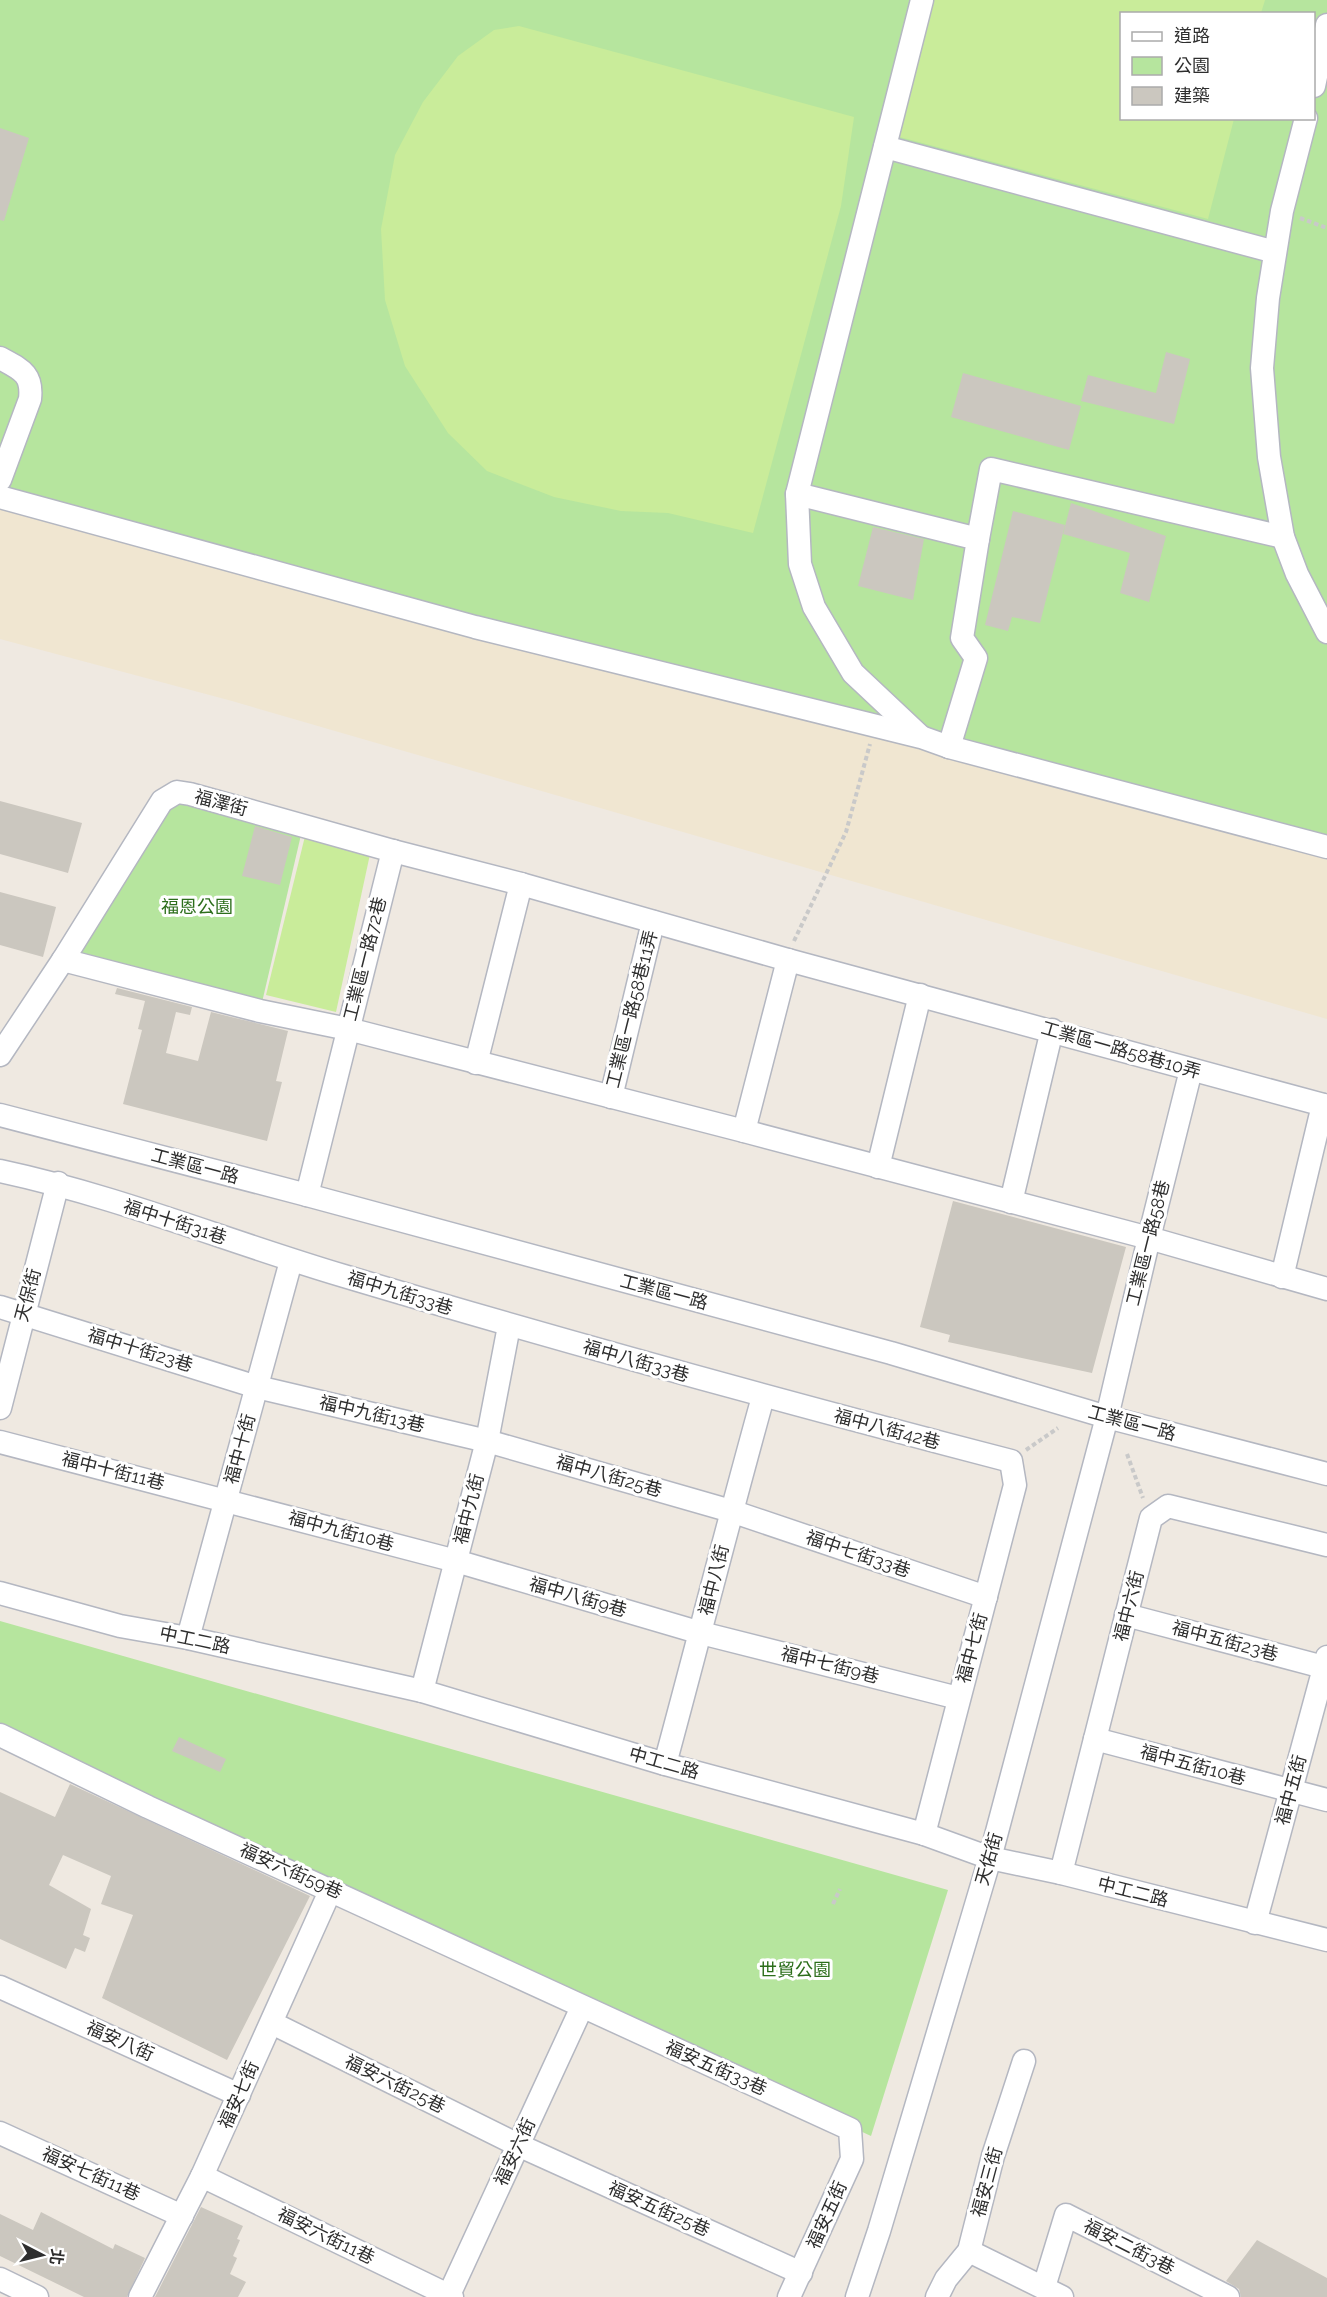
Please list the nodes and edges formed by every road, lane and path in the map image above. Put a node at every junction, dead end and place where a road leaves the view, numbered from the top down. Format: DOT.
graph roads {
  1 [pos="922,0"];
  2 [pos="1327,25"];
  3 [pos="1315,81"];
  4 [pos="1305,120"];
  5 [pos="885,147"];
  6 [pos="1281,211"];
  7 [pos="1327,228"];
  8 [pos="1275,252"];
  9 [pos="0,358"];
  10 [pos="0,480"];
  11 [pos="797,494"];
  12 [pos="0,497"];
  13 [pos="1283,537"];
  14 [pos="978,539"];
  15 [pos="1327,632"];
  16 [pos="876,726"];
  17 [pos="921,737"];
  18 [pos="949,747"];
  19 [pos="1327,847"];
  20 [pos="393,851"];
  21 [pos="521,884"];
  22 [pos="653,921"];
  23 [pos="63,960"];
  24 [pos="788,960"];
  25 [pos="920,995"];
  26 [pos="348,1029"];
  27 [pos="1052,1030"];
  28 [pos="0,1055"];
  29 [pos="476,1063"];
  30 [pos="1191,1070"];
  31 [pos="610,1097"];
  32 [pos="1325,1106"];
  33 [pos="0,1115"];
  34 [pos="744,1131"];
  35 [pos="878,1167"];
  36 [pos="0,1171"];
  37 [pos="58,1183"];
  38 [pos="307,1195"];
  39 [pos="1011,1202"];
  40 [pos="1149,1238"];
  41 [pos="291,1261"];
  42 [pos="1282,1277"];
  43 [pos="1327,1289"];
  44 [pos="0,1307"];
  45 [pos="23,1313"];
  46 [pos="509,1326"];
  47 [pos="257,1387"];
  48 [pos="763,1397"];
  49 [pos="0,1408"];
  50 [pos="1107,1417"];
  51 [pos="1058,1428"];
  52 [pos="487,1441"];
  53 [pos="0,1442"];
  54 [pos="1126,1454"];
  55 [pos="1011,1461"];
  56 [pos="1327,1474"];
  57 [pos="226,1500"];
  58 [pos="731,1511"];
  59 [pos="1159,1512"];
  60 [pos="1327,1545"];
  61 [pos="456,1561"];
  62 [pos="0,1593"];
  63 [pos="986,1597"];
  64 [pos="1126,1615"];
  65 [pos="701,1633"];
  66 [pos="188,1638"];
  67 [pos="1326,1664"];
  68 [pos="422,1691"];
  69 [pos="958,1698"];
  70 [pos="0,1735"];
  71 [pos="1095,1739"];
  72 [pos="665,1764"];
  73 [pos="1291,1791"];
  74 [pos="1327,1800"];
  75 [pos="924,1834"];
  76 [pos="990,1858"];
  77 [pos="1061,1874"];
  78 [pos="331,1889"];
  79 [pos="840,1889"];
  80 [pos="833,1904"];
  81 [pos="1255,1923"];
  82 [pos="1327,1940"];
  83 [pos="0,1987"];
  84 [pos="582,2007"];
  85 [pos="272,2023"];
  86 [pos="1024,2061"];
  87 [pos="239,2095"];
  88 [pos="850,2129"];
  89 [pos="0,2133"];
  90 [pos="518,2145"];
  91 [pos="202,2176"];
  92 [pos="182,2216"];
  93 [pos="969,2251"];
  94 [pos="801,2273"];
  95 [pos="0,2279"];
  96 [pos="1053,2292"];
  97 [pos="450,2296"];
  98 [pos="37,2297"];
  99 [pos="140,2297"];
  100 [pos="789,2297"];
  101 [pos="857,2297"];
  102 [pos="937,2297"];
  103 [pos="1228,2297"];
  1 -- 5 [label="street"];
  2 -- 3 [label="street"];
  4 -- 6 [label="street"];
  5 -- 8 [label="street"];
  5 -- 11 [label="street"];
  6 -- 7 [label="path"];
  6 -- 8 [label="street"];
  8 -- 13 [label="street"];
  9 -- 10 [label="street"];
  11 -- 14 [label="street"];
  11 -- 17 [label="street"];
  12 -- 16 [label="street"];
  13 -- 14 [label="street"];
  13 -- 15 [label="street"];
  14 -- 18 [label="street"];
  16 -- 17 [label="street"];
  16 -- 24 [label="path"];
  17 -- 18 [label="street"];
  18 -- 19 [label="street"];
  20 -- 21 [label="street"];
  20 -- 23 [label="street, 福澤街"];
  20 -- 26 [label="street, 工業區一路72巷"];
  21 -- 22 [label="street, 工業區一路58巷11弄"];
  21 -- 29 [label="street"];
  22 -- 24 [label="street, 工業區一路58巷11弄"];
  22 -- 31 [label="street, 工業區一路58巷11弄"];
  23 -- 26 [label="street"];
  23 -- 28 [label="street"];
  24 -- 25 [label="street, 工業區一路58巷11弄"];
  24 -- 34 [label="street"];
  25 -- 27 [label="street, 工業區一路58巷10弄"];
  25 -- 35 [label="street"];
  26 -- 29 [label="street, 工業區一路58巷11弄"];
  26 -- 38 [label="street, 工業區一路72巷"];
  27 -- 30 [label="street, 工業區一路58巷10弄"];
  27 -- 39 [label="street"];
  29 -- 31 [label="street, 工業區一路58巷11弄"];
  30 -- 32 [label="street, 工業區一路58巷10弄"];
  30 -- 40 [label="street, 工業區一路58巷"];
  31 -- 34 [label="street, 工業區一路58巷11弄"];
  32 -- 42 [label="street, 工業區一路58巷10弄"];
  33 -- 38 [label="street, 工業區一路"];
  34 -- 35 [label="street, 工業區一路58巷11弄"];
  35 -- 39 [label="street"];
  36 -- 37 [label="street, 福中十街31巷"];
  37 -- 41 [label="street, 福中十街31巷"];
  37 -- 45 [label="street, 天保街"];
  38 -- 50 [label="street, 工業區一路"];
  39 -- 40 [label="street"];
  40 -- 42 [label="street"];
  40 -- 50 [label="street, 工業區一路58巷"];
  41 -- 46 [label="street, 福中九街33巷"];
  41 -- 47 [label="street, 福中十街"];
  42 -- 43 [label="street"];
  44 -- 45 [label="street, 福中十街23巷"];
  45 -- 47 [label="street, 福中十街23巷"];
  45 -- 49 [label="street, 天保街"];
  46 -- 48 [label="street, 福中八街33巷"];
  46 -- 52 [label="street, 福中九街"];
  47 -- 52 [label="street, 福中九街13巷"];
  47 -- 57 [label="street, 福中十街"];
  48 -- 55 [label="street, 福中八街42巷"];
  48 -- 58 [label="street, 福中八街"];
  50 -- 56 [label="street, 工業區一路"];
  50 -- 76 [label="street, 天佑街"];
  51 -- 55 [label="path"];
  52 -- 58 [label="street, 福中八街25巷"];
  52 -- 61 [label="street, 福中九街"];
  53 -- 57 [label="street, 福中十街11巷"];
  54 -- 59 [label="path"];
  55 -- 63 [label="street, 福中七街"];
  57 -- 61 [label="street, 福中九街10巷"];
  57 -- 66 [label="street, 福中十街"];
  58 -- 63 [label="street, 福中七街33巷"];
  58 -- 65 [label="street, 福中八街"];
  59 -- 60 [label="street"];
  59 -- 64 [label="street, 福中六街"];
  61 -- 65 [label="street, 福中八街9巷"];
  61 -- 68 [label="street, 福中九街"];
  62 -- 66 [label="street, 中工二路"];
  63 -- 69 [label="street, 福中七街"];
  64 -- 67 [label="street, 福中五街23巷"];
  64 -- 71 [label="street, 福中六街"];
  65 -- 69 [label="street, 福中七街9巷"];
  65 -- 72 [label="street, 福中八街"];
  66 -- 68 [label="street, 中工二路"];
  67 -- 73 [label="street, 福中五街"];
  68 -- 72 [label="street, 中工二路"];
  69 -- 75 [label="street, 福中七街"];
  70 -- 78 [label="street, 福安六街59巷"];
  71 -- 73 [label="street, 福中五街10巷"];
  71 -- 77 [label="street, 福中六街"];
  72 -- 75 [label="street, 中工二路"];
  73 -- 74 [label="street, 福中五街10巷"];
  73 -- 81 [label="street, 福中五街"];
  75 -- 76 [label="street, 中工二路"];
  76 -- 77 [label="street, 中工二路"];
  76 -- 101 [label="street, 天佑街"];
  77 -- 81 [label="street, 中工二路"];
  78 -- 84 [label="street, 福安六街59巷"];
  78 -- 85 [label="street, 福安七街"];
  79 -- 80 [label="path"];
  81 -- 82 [label="street, 中工二路"];
  83 -- 87 [label="street, 福安八街"];
  84 -- 88 [label="street, 福安五街33巷"];
  84 -- 90 [label="street, 福安六街"];
  85 -- 87 [label="street, 福安七街"];
  85 -- 90 [label="street, 福安六街25巷"];
  86 -- 93 [label="street, 福安三街"];
  87 -- 91 [label="street, 福安七街"];
  88 -- 94 [label="street, 福安五街"];
  89 -- 92 [label="street, 福安七街11巷"];
  90 -- 94 [label="street, 福安五街25巷"];
  90 -- 97 [label="street, 福安六街"];
  91 -- 92 [label="street, 福安七街"];
  91 -- 97 [label="street, 福安六街11巷"];
  92 -- 99 [label="street, 福安七街"];
  93 -- 96 [label="street"];
  93 -- 102 [label="street, 福安三街"];
  94 -- 100 [label="street, 福安五街"];
  95 -- 98 [label="street"];
  96 -- 103 [label="street, 福安二街3巷"];
}
